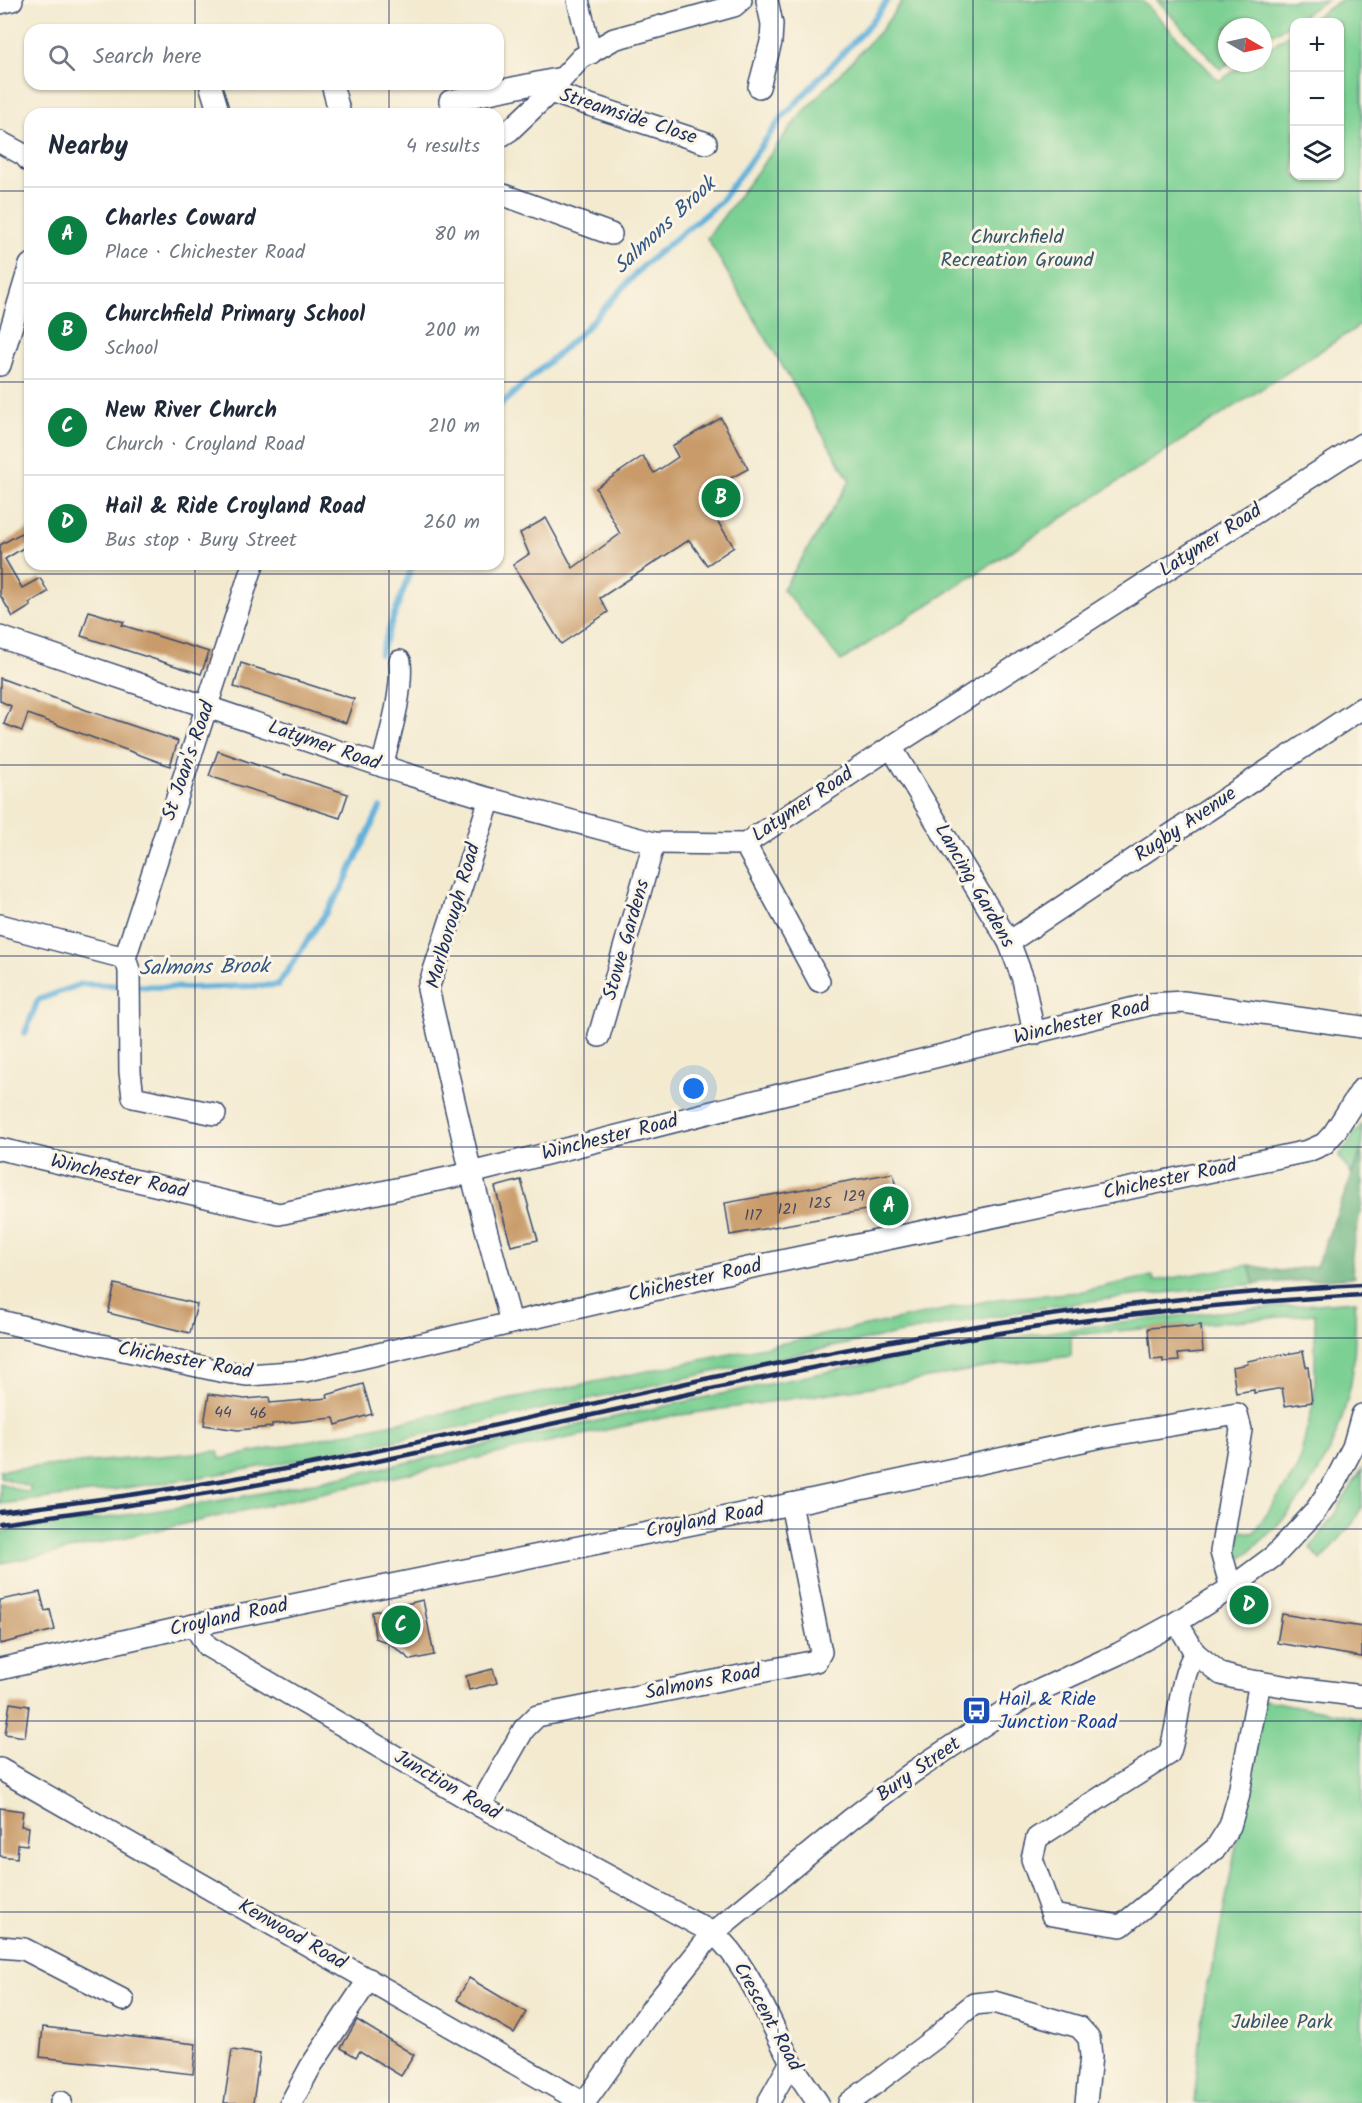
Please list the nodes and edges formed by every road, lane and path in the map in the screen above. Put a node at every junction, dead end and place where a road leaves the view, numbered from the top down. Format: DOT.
graph roads {
  1 [pos="12,0"];
  2 [pos="578,0"];
  3 [pos="741,0"];
  4 [pos="767,0"];
  5 [pos="0,3"];
  6 [pos="591,53"];
  7 [pos="556,85"];
  8 [pos="759,87"];
  9 [pos="212,90"];
  10 [pos="334,90"];
  11 [pos="450,100"];
  12 [pos="217,108"];
  13 [pos="338,108"];
  14 [pos="504,134"];
  15 [pos="0,142"];
  16 [pos="706,143"];
  17 [pos="24,155"];
  18 [pos="504,195"];
  19 [pos="611,234"];
  20 [pos="24,285"];
  21 [pos="0,365"];
  22 [pos="1362,444"];
  23 [pos="251,570"];
  24 [pos="0,637"];
  25 [pos="407,665"];
  26 [pos="208,707"];
  27 [pos="1362,708"];
  28 [pos="891,747"];
  29 [pos="382,766"];
  30 [pos="489,800"];
  31 [pos="654,843"];
  32 [pos="745,844"];
  33 [pos="0,925"];
  34 [pos="1009,942"];
  35 [pos="127,964"];
  36 [pos="819,981"];
  37 [pos="1362,1027"];
  38 [pos="1034,1034"];
  39 [pos="599,1036"];
  40 [pos="1362,1089"];
  41 [pos="215,1114"];
  42 [pos="0,1149"];
  43 [pos="471,1173"];
  44 [pos="0,1321"];
  45 [pos="511,1322"];
  46 [pos="1362,1415"];
  47 [pos="791,1504"];
  48 [pos="1231,1588"];
  49 [pos="1177,1622"];
  50 [pos="194,1625"];
  51 [pos="1195,1653"];
  52 [pos="0,1669"];
  53 [pos="1260,1682"];
  54 [pos="1362,1696"];
  55 [pos="0,1769"];
  56 [pos="480,1806"];
  57 [pos="713,1933"];
  58 [pos="0,1947"];
  59 [pos="369,1979"];
  60 [pos="123,2000"];
  61 [pos="791,2062"];
  62 [pos="291,2103"];
  63 [pos="584,2103"];
  64 [pos="768,2103"];
  65 [pos="818,2103"];
  66 [pos="849,2103"];
  67 [pos="1086,2103"];
  1 -- 5 [label="street"];
  2 -- 6 [label="street"];
  3 -- 6 [label="street, Streamside Close"];
  4 -- 8 [label="street"];
  6 -- 7 [label="street, Streamside Close"];
  7 -- 11 [label="street, Streamside Close"];
  7 -- 14 [label="street, Streamside Close"];
  7 -- 16 [label="street, Streamside Close"];
  9 -- 12 [label="street"];
  10 -- 13 [label="street"];
  15 -- 17 [label="street"];
  18 -- 19 [label="street"];
  20 -- 21 [label="street"];
  22 -- 28 [label="street, Latymer Road"];
  23 -- 26 [label="street, St Joan's Road"];
  24 -- 26 [label="street, Latymer Road"];
  25 -- 29 [label="street"];
  26 -- 29 [label="street, Latymer Road"];
  26 -- 35 [label="street, St Joan's Road"];
  27 -- 34 [label="street, Rugby Avenue"];
  28 -- 32 [label="street, Latymer Road"];
  28 -- 34 [label="street, Lancing Gardens"];
  29 -- 30 [label="street, Latymer Road"];
  30 -- 31 [label="street, Latymer Road"];
  30 -- 43 [label="street, Marlborough Road"];
  31 -- 32 [label="street, Latymer Road"];
  31 -- 39 [label="street, Stowe Gardens"];
  32 -- 36 [label="street"];
  33 -- 35 [label="street"];
  34 -- 38 [label="street, Lancing Gardens"];
  35 -- 41 [label="street, St Joan's Road"];
  37 -- 38 [label="street, Winchester Road"];
  38 -- 43 [label="street, Winchester Road"];
  40 -- 45 [label="street, Chichester Road"];
  42 -- 43 [label="street, Winchester Road"];
  43 -- 45 [label="street, Marlborough Road"];
  44 -- 45 [label="street, Chichester Road"];
  46 -- 48 [label="street, Bury Street"];
  47 -- 48 [label="street, Croyland Road"];
  47 -- 50 [label="street, Croyland Road"];
  47 -- 56 [label="street, Salmons Road"];
  48 -- 49 [label="street, Bury Street"];
  49 -- 51 [label="street"];
  49 -- 57 [label="street, Bury Street"];
  50 -- 52 [label="street, Croyland Road"];
  50 -- 56 [label="street, Junction Road"];
  51 -- 53 [label="street"];
  51 -- 53 [label="street"];
  53 -- 54 [label="street"];
  55 -- 59 [label="street, Kenwood Road"];
  56 -- 57 [label="street, Junction Road"];
  57 -- 61 [label="street, Crescent Road"];
  57 -- 63 [label="street, Bury Street"];
  58 -- 60 [label="street"];
  59 -- 62 [label="street"];
  59 -- 63 [label="street, Kenwood Road"];
  61 -- 64 [label="street"];
  61 -- 65 [label="street, Crescent Road"];
  66 -- 67 [label="street"];
}
